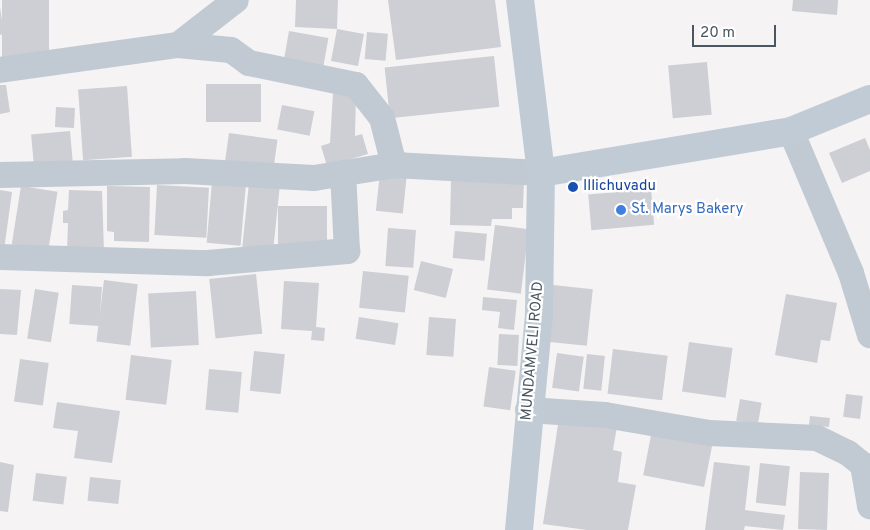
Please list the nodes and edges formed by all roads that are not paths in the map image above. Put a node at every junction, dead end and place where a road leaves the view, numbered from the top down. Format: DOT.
graph roads {
  1 [pos="236,0"];
  2 [pos="520,0"];
  3 [pos="178,45"];
  4 [pos="0,70"];
  5 [pos="870,99"];
  6 [pos="791,131"];
  7 [pos="394,165"];
  8 [pos="343,173"];
  9 [pos="541,173"];
  10 [pos="0,175"];
  11 [pos="0,257"];
  12 [pos="870,335"];
  13 [pos="528,410"];
  14 [pos="870,506"];
  15 [pos="519,530"];
  1 -- 3 [label="street"];
  2 -- 9 [label="main road, MUNDAMVELI ROAD"];
  3 -- 4 [label="street"];
  3 -- 7 [label="street"];
  5 -- 6 [label="main road"];
  6 -- 9 [label="main road"];
  6 -- 12 [label="street"];
  7 -- 8 [label="street"];
  7 -- 9 [label="street"];
  8 -- 10 [label="street"];
  8 -- 11 [label="street"];
  9 -- 13 [label="main road, MUNDAMVELI ROAD"];
  13 -- 14 [label="street"];
  13 -- 15 [label="main road, MUNDAMVELI ROAD"];
}
